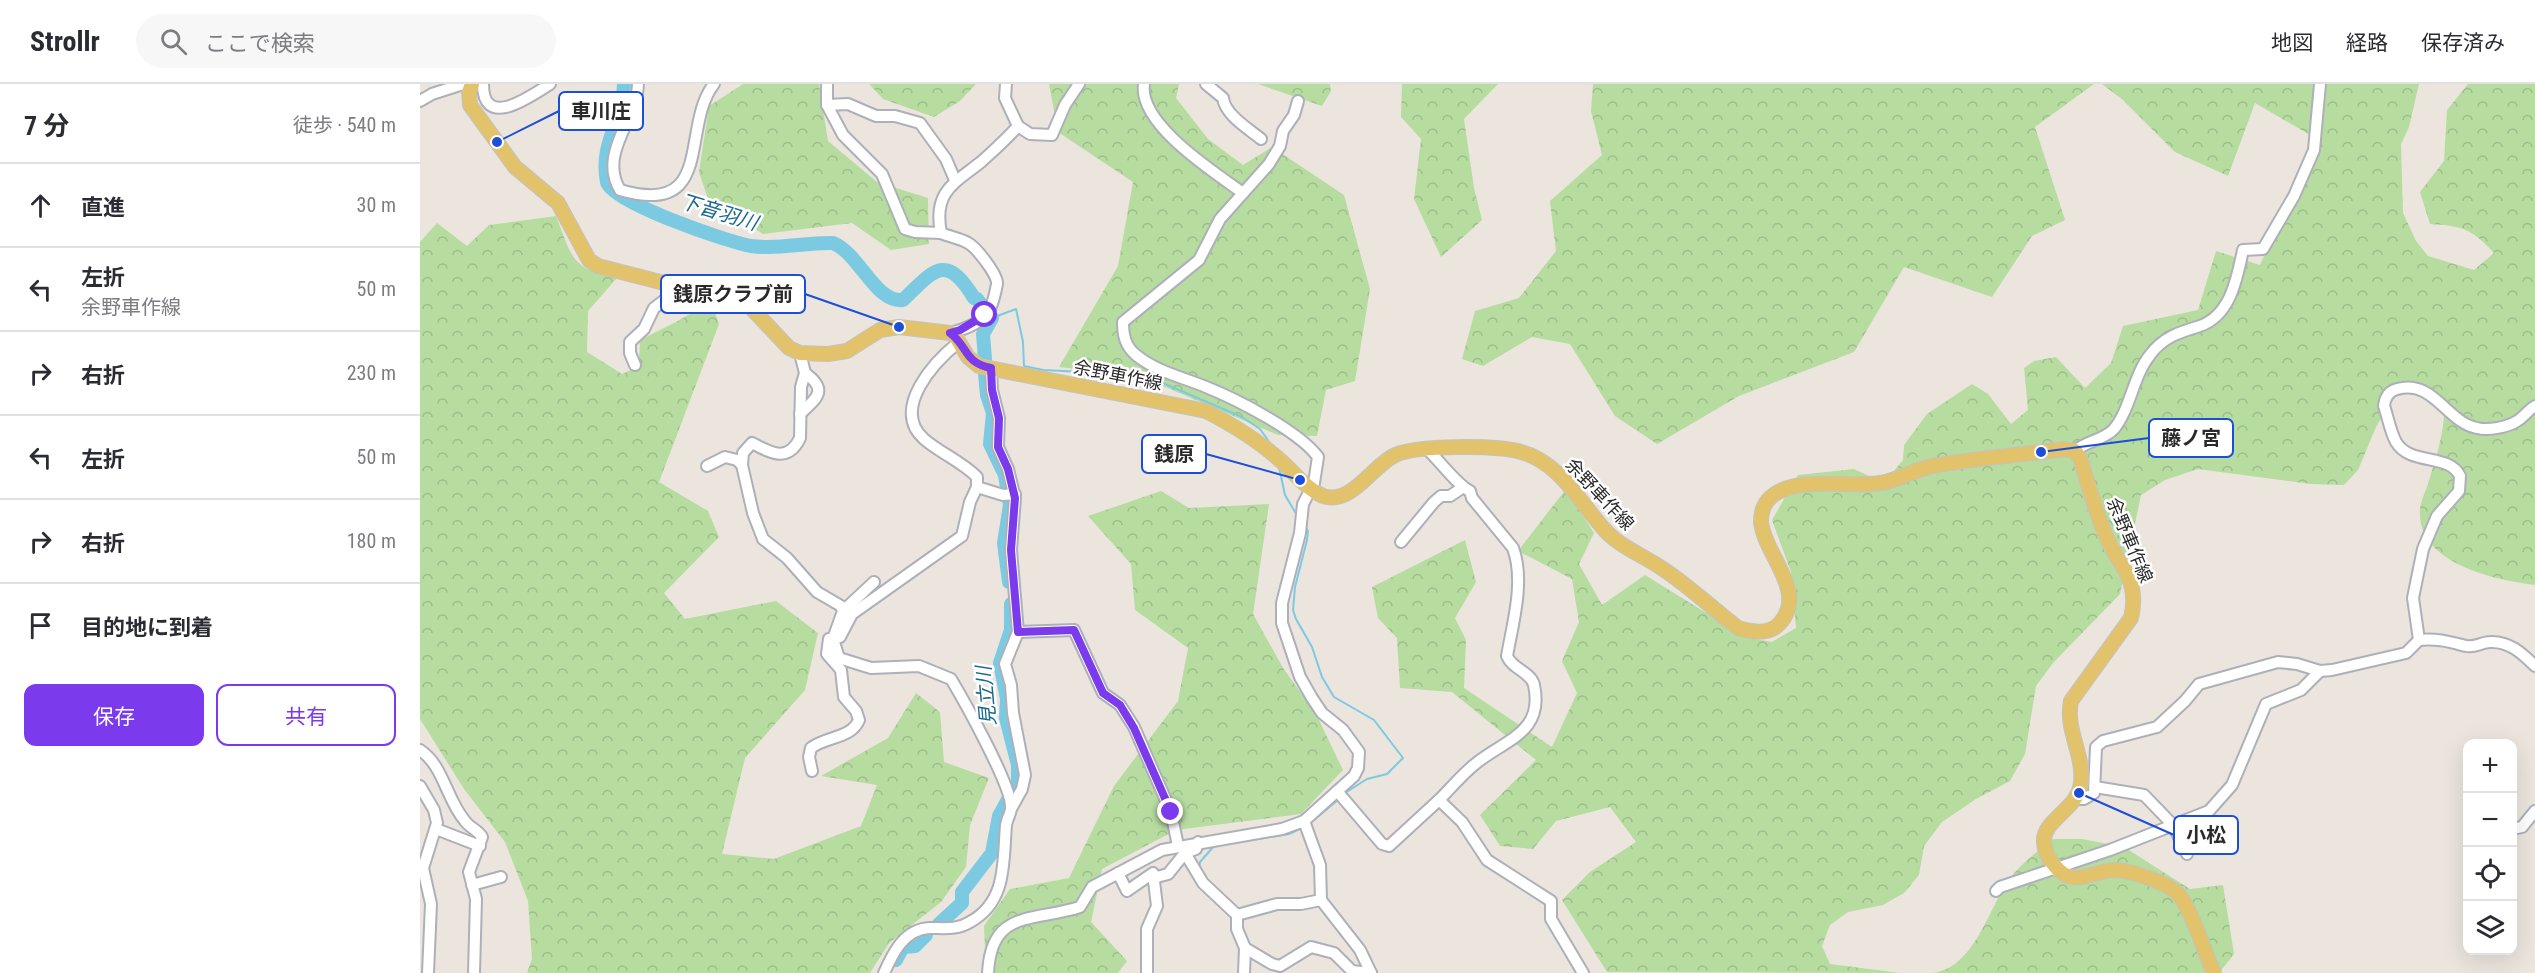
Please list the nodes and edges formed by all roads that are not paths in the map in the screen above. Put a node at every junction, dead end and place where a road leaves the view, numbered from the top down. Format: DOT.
graph roads {
  1 [pos="463,84"];
  2 [pos="472,84"];
  3 [pos="483,84"];
  4 [pos="550,84"];
  5 [pos="638,84"];
  6 [pos="714,84"];
  7 [pos="827,84"];
  8 [pos="1006,84"];
  9 [pos="1079,84"];
  10 [pos="1144,84"];
  11 [pos="1206,84"];
  12 [pos="2320,84"];
  13 [pos="420,101"];
  14 [pos="1298,101"];
  15 [pos="827,105"];
  16 [pos="1018,126"];
  17 [pos="1261,139"];
  18 [pos="955,180"];
  19 [pos="1242,193"];
  20 [pos="941,233"];
  21 [pos="683,286"];
  22 [pos="954,338"];
  23 [pos="800,353"];
  24 [pos="636,365"];
  25 [pos="991,368"];
  26 [pos="805,373"];
  27 [pos="2535,406"];
  28 [pos="800,414"];
  29 [pos="1427,449"];
  30 [pos="2075,452"];
  31 [pos="742,465"];
  32 [pos="707,466"];
  33 [pos="977,487"];
  34 [pos="1462,488"];
  35 [pos="1312,489"];
  36 [pos="1011,494"];
  37 [pos="1401,542"];
  38 [pos="874,582"];
  39 [pos="843,611"];
  40 [pos="1018,632"];
  41 [pos="833,639"];
  42 [pos="2419,639"];
  43 [pos="2535,666"];
  44 [pos="2320,671"];
  45 [pos="420,750"];
  46 [pos="812,771"];
  47 [pos="420,786"];
  48 [pos="2095,787"];
  49 [pos="1337,791"];
  50 [pos="2076,799"];
  51 [pos="1439,800"];
  52 [pos="1009,801"];
  53 [pos="2535,811"];
  54 [pos="1304,821"];
  55 [pos="2173,825"];
  56 [pos="2517,828"];
  57 [pos="436,829"];
  58 [pos="480,846"];
  59 [pos="1181,850"];
  60 [pos="2187,854"];
  61 [pos="1151,855"];
  62 [pos="2055,866"];
  63 [pos="1118,873"];
  64 [pos="1153,875"];
  65 [pos="501,877"];
  66 [pos="472,885"];
  67 [pos="1996,891"];
  68 [pos="1321,900"];
  69 [pos="1238,915"];
  70 [pos="1245,948"];
  71 [pos="428,973"];
  72 [pos="474,973"];
  73 [pos="884,973"];
  74 [pos="988,973"];
  75 [pos="1147,973"];
  76 [pos="1244,973"];
  77 [pos="1371,973"];
  78 [pos="1583,973"];
  79 [pos="2214,973"];
  1 -- 13 [label="street"];
  2 -- 21 [label="main road"];
  3 -- 4 [label="street"];
  5 -- 6 [label="street"];
  7 -- 15 [label="street"];
  8 -- 16 [label="street"];
  9 -- 16 [label="street"];
  10 -- 19 [label="street"];
  11 -- 17 [label="street"];
  12 -- 30 [label="street"];
  14 -- 19 [label="street"];
  15 -- 18 [label="street"];
  15 -- 20 [label="street"];
  16 -- 18 [label="street"];
  18 -- 20 [label="street"];
  19 -- 35 [label="street"];
  20 -- 22 [label="street"];
  21 -- 23 [label="main road"];
  21 -- 24 [label="street"];
  22 -- 23 [label="main road"];
  22 -- 25 [label="main road, 余野車作線"];
  22 -- 33 [label="street"];
  23 -- 26 [label="street"];
  25 -- 35 [label="main road, 余野車作線"];
  25 -- 36 [label="street"];
  26 -- 28 [label="street"];
  26 -- 28 [label="street"];
  27 -- 42 [label="street"];
  28 -- 31 [label="street"];
  29 -- 30 [label="main road, 余野車作線"];
  29 -- 34 [label="street"];
  29 -- 35 [label="main road, 余野車作線"];
  30 -- 50 [label="main road, 余野車作線"];
  31 -- 32 [label="street"];
  31 -- 39 [label="street"];
  33 -- 36 [label="street"];
  33 -- 41 [label="street"];
  34 -- 37 [label="street"];
  34 -- 51 [label="street"];
  35 -- 49 [label="street"];
  36 -- 40 [label="street"];
  38 -- 39 [label="street"];
  39 -- 41 [label="street"];
  40 -- 52 [label="street"];
  40 -- 59 [label="street"];
  41 -- 46 [label="street"];
  41 -- 52 [label="street"];
  42 -- 43 [label="street"];
  42 -- 44 [label="street"];
  44 -- 48 [label="street"];
  44 -- 55 [label="street"];
  45 -- 58 [label="street"];
  47 -- 57 [label="street"];
  48 -- 50 [label="street"];
  48 -- 55 [label="street"];
  49 -- 51 [label="street"];
  49 -- 54 [label="street"];
  50 -- 62 [label="main road"];
  51 -- 78 [label="street"];
  52 -- 73 [label="street"];
  53 -- 56 [label="street"];
  54 -- 59 [label="street"];
  54 -- 68 [label="street"];
  55 -- 60 [label="street"];
  55 -- 62 [label="street"];
  57 -- 58 [label="street"];
  57 -- 71 [label="street"];
  58 -- 66 [label="street"];
  59 -- 61 [label="street"];
  59 -- 64 [label="street"];
  59 -- 69 [label="street"];
  61 -- 63 [label="street"];
  61 -- 64 [label="street"];
  62 -- 67 [label="street"];
  62 -- 79 [label="main road"];
  63 -- 64 [label="street"];
  63 -- 74 [label="street"];
  64 -- 75 [label="street"];
  65 -- 66 [label="street"];
  66 -- 72 [label="street"];
  68 -- 69 [label="street"];
  68 -- 77 [label="street"];
  69 -- 70 [label="street"];
  70 -- 76 [label="street"];
  70 -- 77 [label="street"];
}
